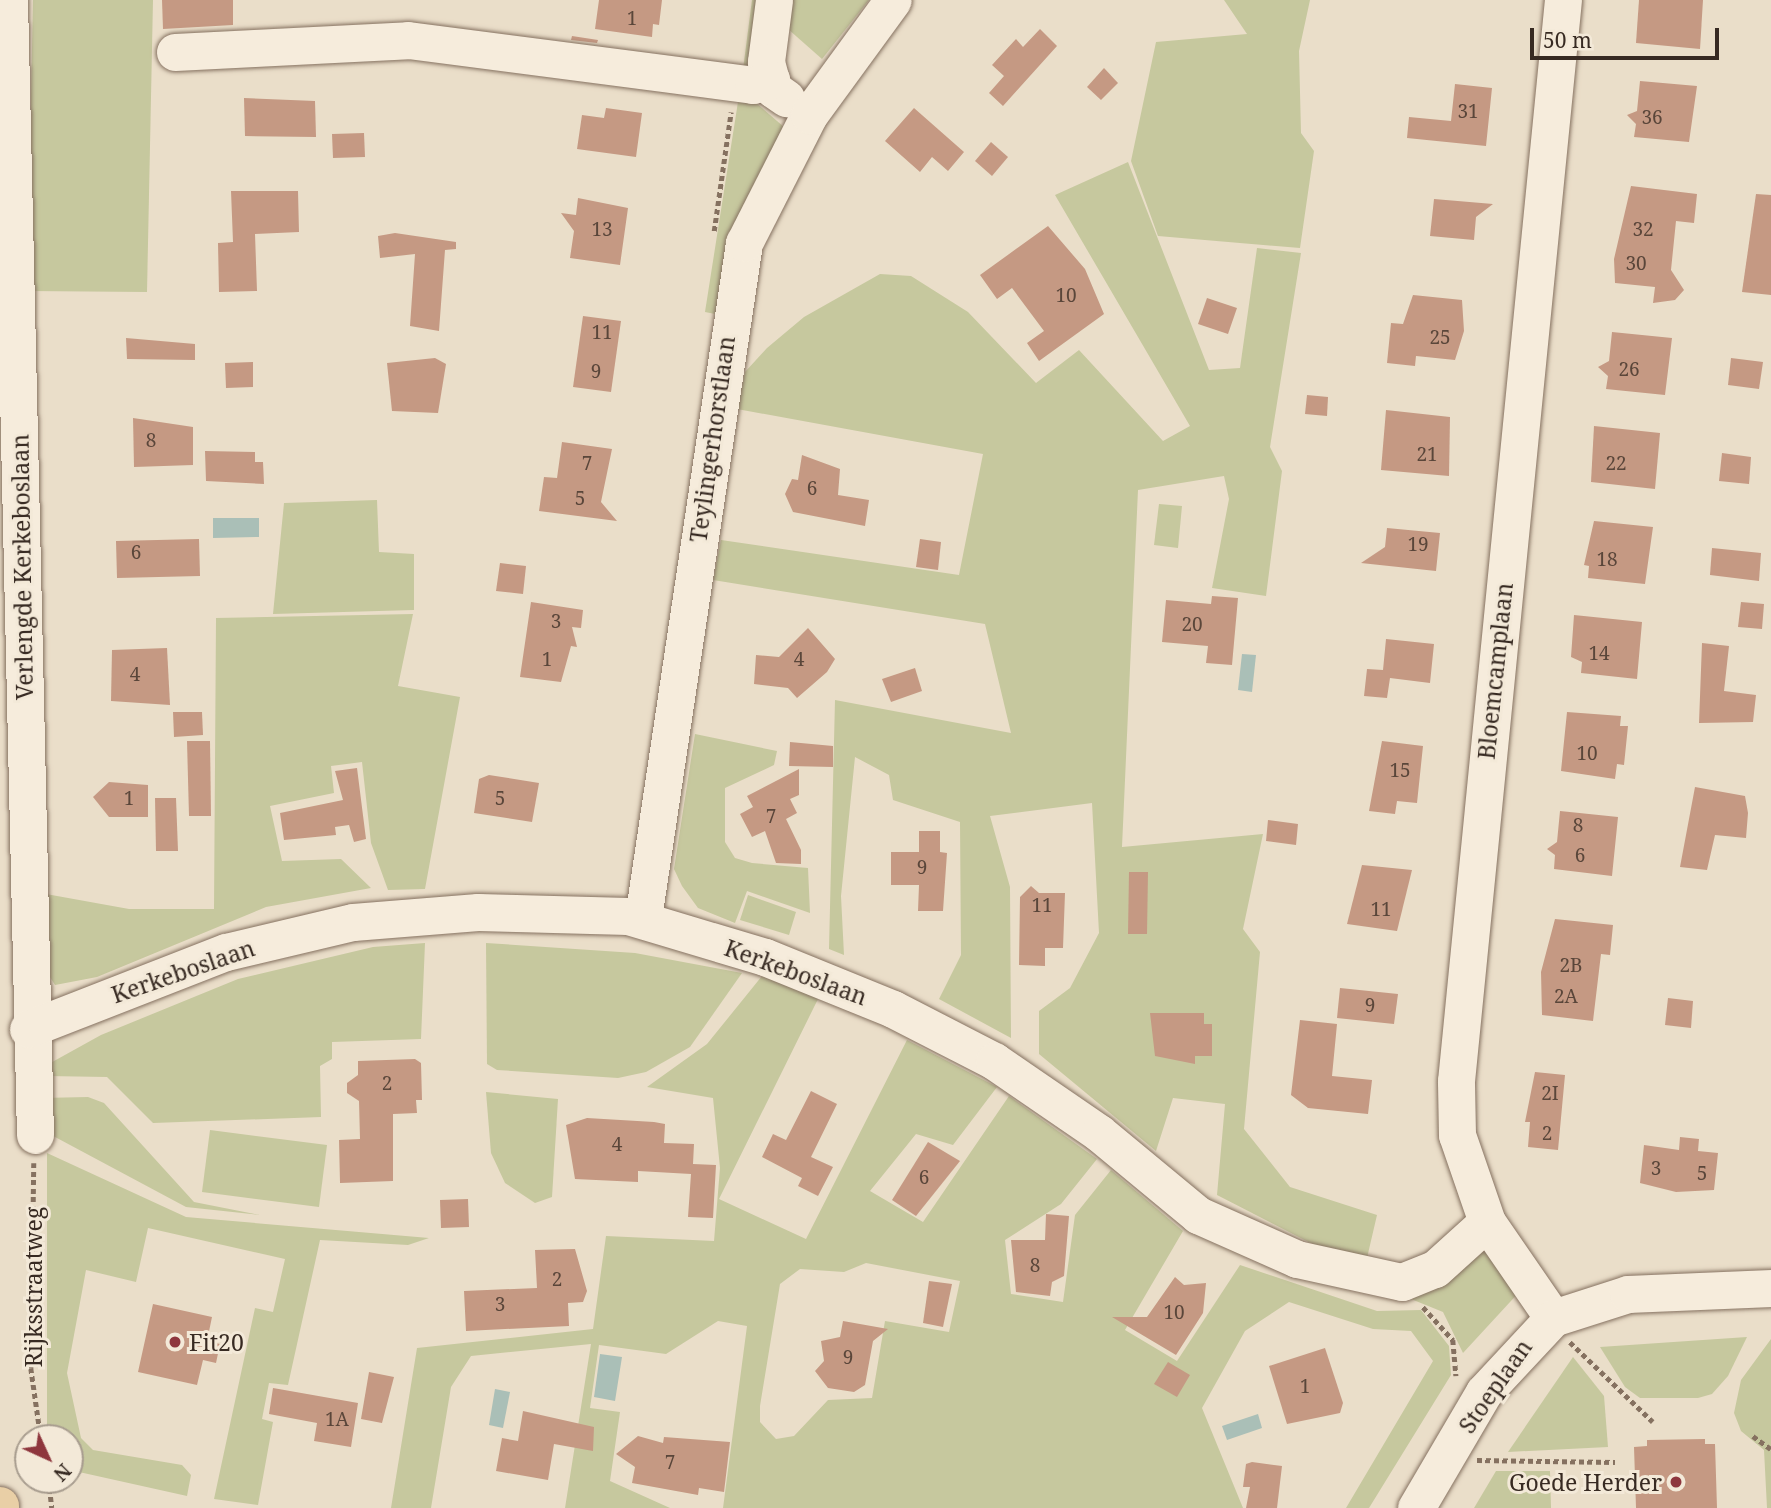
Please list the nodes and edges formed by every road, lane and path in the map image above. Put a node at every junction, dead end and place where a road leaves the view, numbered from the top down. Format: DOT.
graph roads {
  1 [pos="9,0"];
  2 [pos="774,0"];
  3 [pos="893,0"];
  4 [pos="1563,0"];
  5 [pos="175,52"];
  6 [pos="771,80"];
  7 [pos="809,115"];
  8 [pos="643,919"];
  9 [pos="28,1029"];
  10 [pos="34,1135"];
  11 [pos="1487,1223"];
  12 [pos="1771,1288"];
  13 [pos="1409,1303"];
  14 [pos="1560,1329"];
  15 [pos="1457,1388"];
  16 [pos="1653,1422"];
  17 [pos="39,1424"];
  18 [pos="1753,1436"];
  19 [pos="1771,1450"];
  20 [pos="1476,1460"];
  21 [pos="1615,1462"];
  22 [pos="1416,1508"];
  1 -- 9 [label="street, Verlengde Kerkeboslaan"];
  2 -- 6 [label="street"];
  3 -- 7 [label="street, Teylingerhorstlaan"];
  4 -- 11 [label="street, Bloemcamplaan"];
  5 -- 6 [label="street"];
  6 -- 7 [label="street"];
  7 -- 8 [label="street, Teylingerhorstlaan"];
  8 -- 9 [label="street, Kerkeboslaan"];
  8 -- 11 [label="street, Kerkeboslaan"];
  9 -- 10 [label="street, Verlengde Kerkeboslaan"];
  10 -- 17 [label="path, Rijksstraatweg"];
  11 -- 14 [label="street, Bloemcamplaan"];
  12 -- 14 [label="street, Stoeplaan"];
  13 -- 15 [label="path"];
  14 -- 16 [label="path"];
  14 -- 22 [label="street, Stoeplaan"];
  18 -- 19 [label="path"];
  20 -- 21 [label="path"];
}
